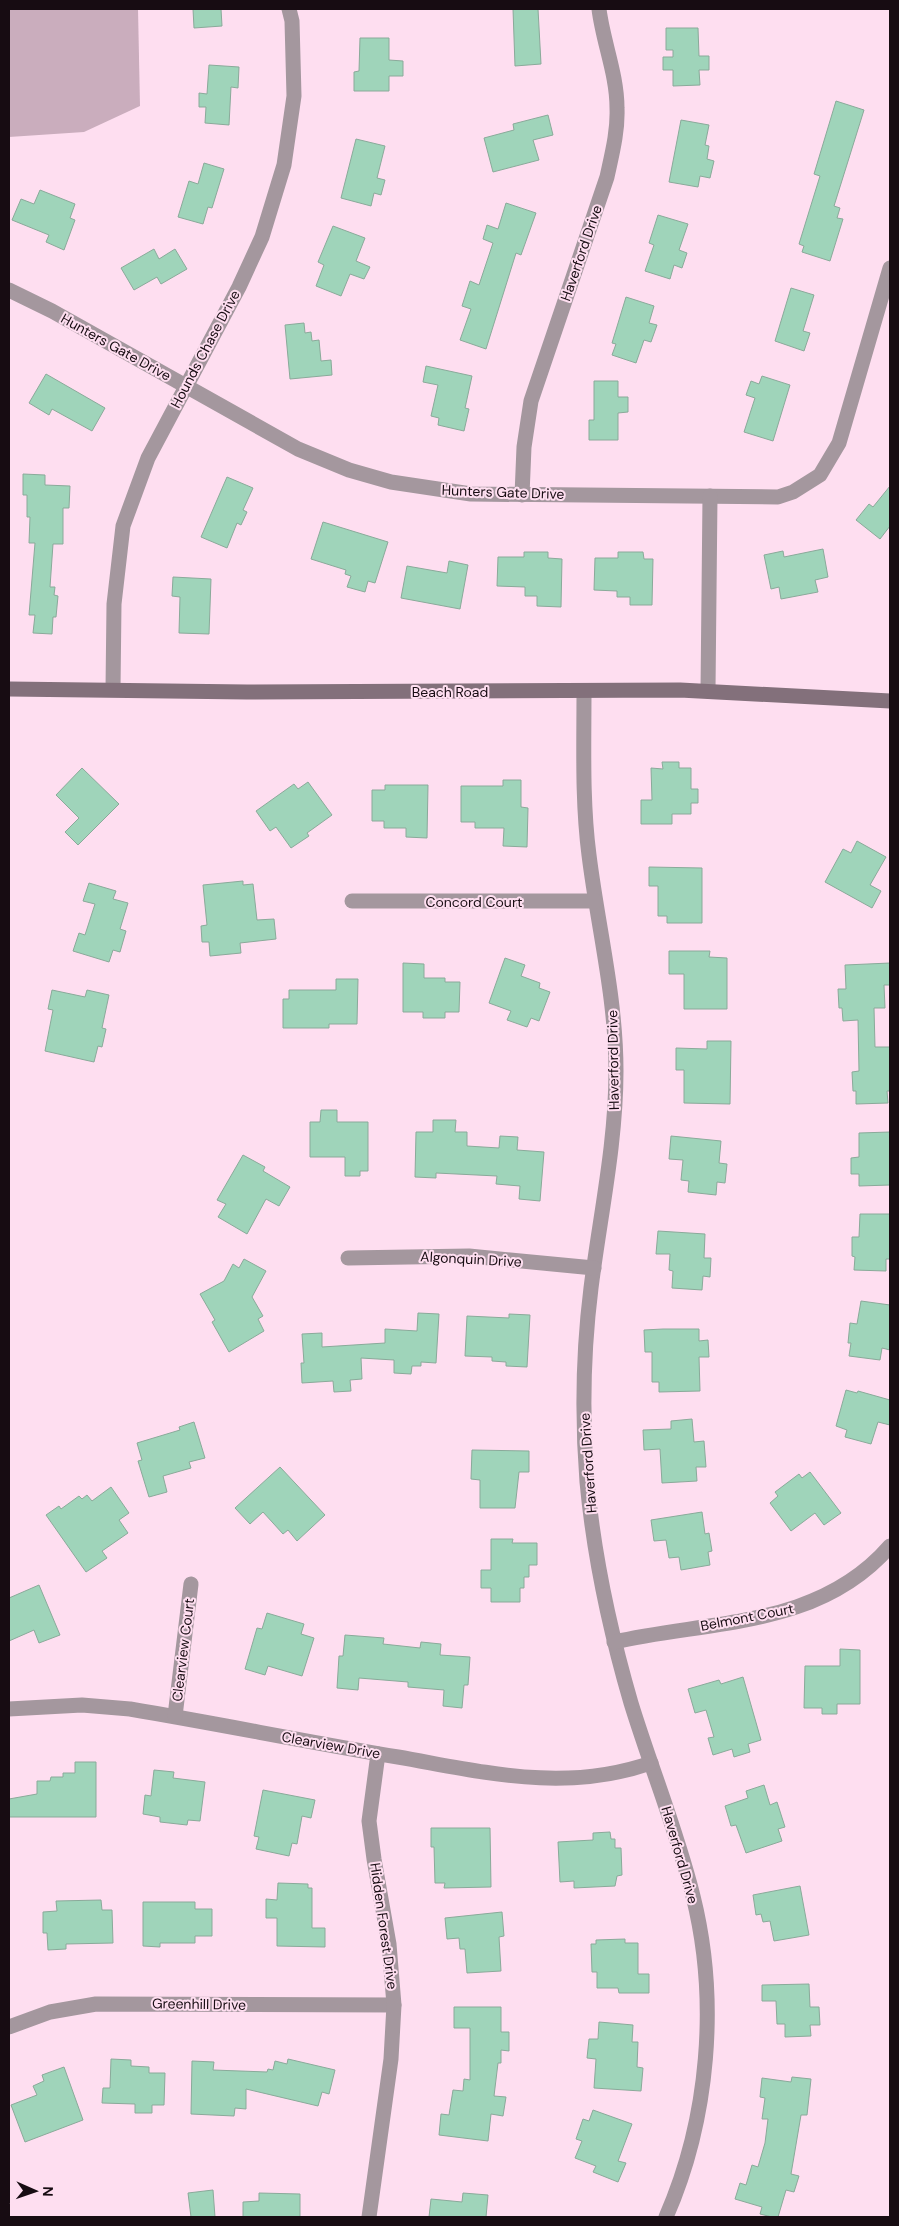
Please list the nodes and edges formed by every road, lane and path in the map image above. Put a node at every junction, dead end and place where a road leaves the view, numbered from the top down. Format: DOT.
graph roads {
  1 [pos="289,9"];
  2 [pos="599,9"];
  3 [pos="890,268"];
  4 [pos="9,290"];
  5 [pos="186,386"];
  6 [pos="522,495"];
  7 [pos="710,496"];
  8 [pos="9,689"];
  9 [pos="113,689"];
  10 [pos="584,692"];
  11 [pos="708,692"];
  12 [pos="890,701"];
  13 [pos="595,900"];
  14 [pos="352,901"];
  15 [pos="348,1258"];
  16 [pos="594,1268"];
  17 [pos="890,1546"];
  18 [pos="191,1584"];
  19 [pos="614,1642"];
  20 [pos="9,1709"];
  21 [pos="175,1716"];
  22 [pos="378,1754"];
  23 [pos="651,1763"];
  24 [pos="394,2005"];
  25 [pos="9,2027"];
  26 [pos="369,2217"];
  27 [pos="666,2217"];
  1 -- 5 [label="street, Hounds Chase Drive"];
  2 -- 6 [label="street, Haverford Drive"];
  3 -- 7 [label="street, Hunters Gate Drive"];
  4 -- 5 [label="street, Hunters Gate Drive"];
  5 -- 6 [label="street, Hunters Gate Drive"];
  5 -- 9 [label="street, Hounds Chase Drive"];
  6 -- 7 [label="street, Hunters Gate Drive"];
  7 -- 11 [label="street"];
  8 -- 9 [label="street, Beach Road"];
  9 -- 10 [label="street, Beach Road"];
  10 -- 11 [label="street, Beach Road"];
  10 -- 13 [label="street, Haverford Drive"];
  11 -- 12 [label="street, Beach Road"];
  13 -- 14 [label="street, Concord Court"];
  13 -- 16 [label="street, Haverford Drive"];
  15 -- 16 [label="street, Algonquin Drive"];
  16 -- 19 [label="street, Haverford Drive"];
  17 -- 19 [label="street, Belmont Court"];
  18 -- 21 [label="street, Clearview Court"];
  19 -- 23 [label="street, Haverford Drive"];
  20 -- 21 [label="street, Clearview Drive"];
  21 -- 22 [label="street, Clearview Drive"];
  22 -- 23 [label="street, Clearview Drive"];
  22 -- 24 [label="street, Hidden Forest Drive"];
  23 -- 27 [label="street, Haverford Drive"];
  24 -- 25 [label="street, Greenhill Drive"];
  24 -- 26 [label="street, Hidden Forest Drive"];
}
